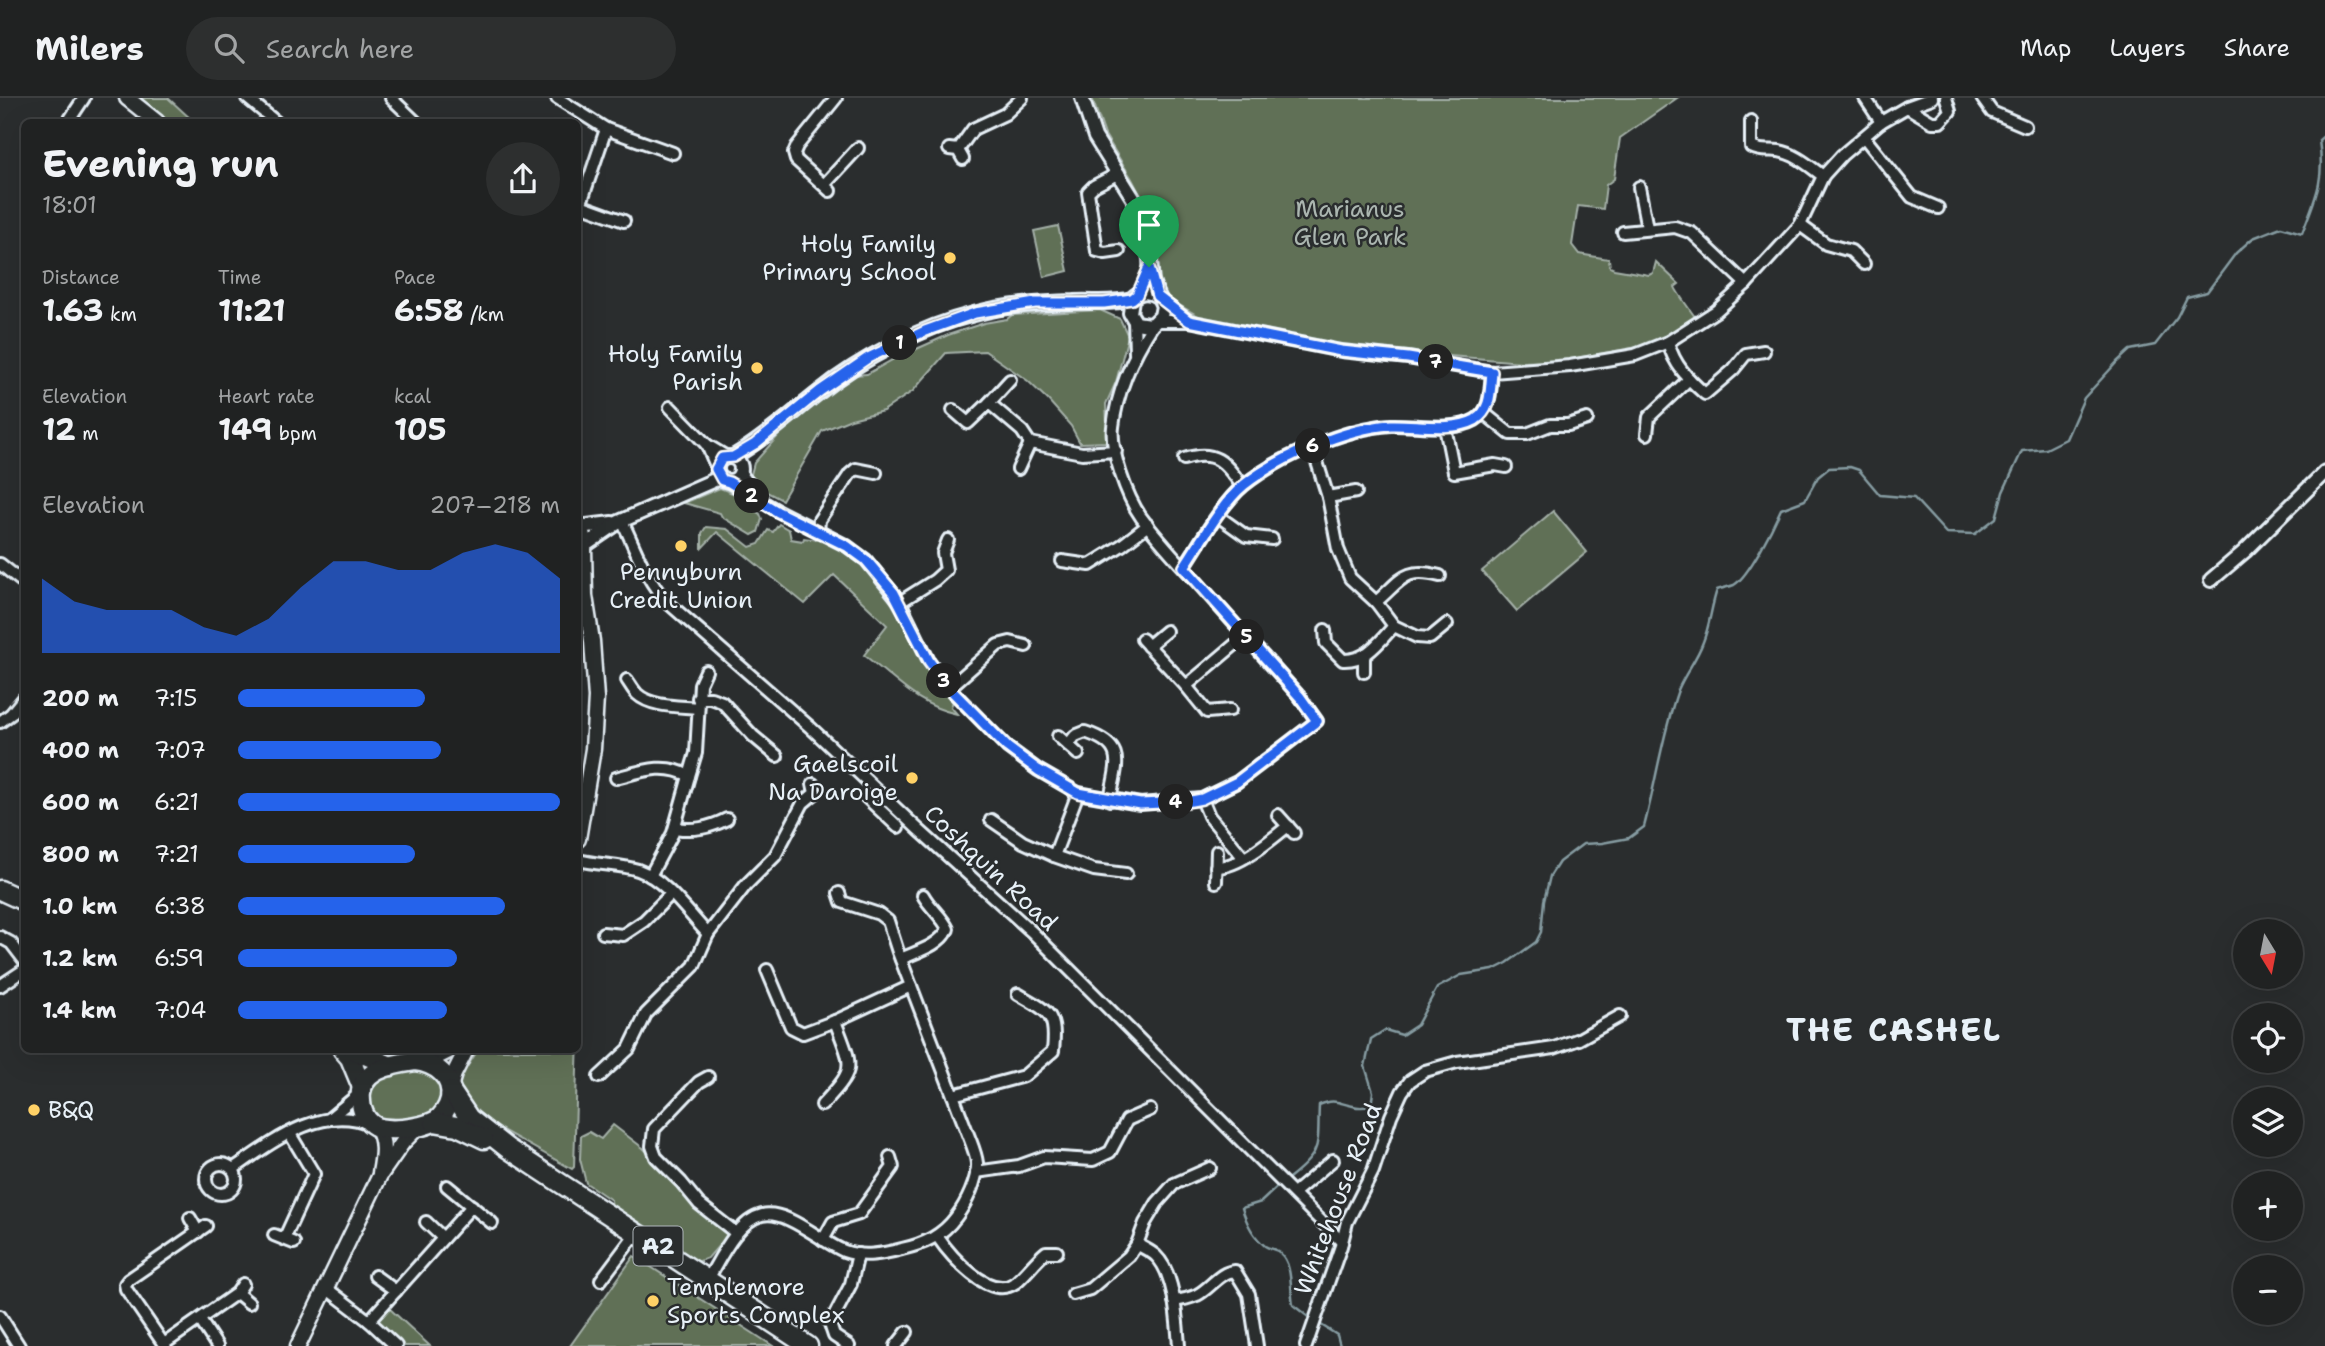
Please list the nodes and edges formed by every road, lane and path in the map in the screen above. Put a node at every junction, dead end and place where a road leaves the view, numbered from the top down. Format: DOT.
graph roads {
  1 [pos="84,98"];
  2 [pos="127,98"];
  3 [pos="247,98"];
  4 [pos="391,98"];
  5 [pos="557,98"];
  6 [pos="836,98"];
  7 [pos="1022,98"];
  8 [pos="1082,98"];
  9 [pos="1865,98"];
  10 [pos="1932,98"];
  11 [pos="1945,98"];
  12 [pos="1982,98"];
  13 [pos="570,102"];
  14 [pos="1907,107"];
  15 [pos="70,119"];
  16 [pos="153,119"];
  17 [pos="272,119"];
  18 [pos="413,119"];
  19 [pos="1751,121"];
  20 [pos="1881,122"];
  21 [pos="2025,126"];
  22 [pos="606,129"];
  23 [pos="1864,137"];
  24 [pos="957,152"];
  25 [pos="673,153"];
  26 [pos="862,164"];
  27 [pos="1119,173"];
  28 [pos="1823,176"];
  29 [pos="1639,187"];
  30 [pos="581,203"];
  31 [pos="1938,208"];
  32 [pos="581,209"];
  33 [pos="619,215"];
  34 [pos="1800,225"];
  35 [pos="1647,228"];
  36 [pos="1622,232"];
  37 [pos="1119,251"];
  38 [pos="1864,264"];
  39 [pos="1149,267"];
  40 [pos="1746,284"];
  41 [pos="1134,297"];
  42 [pos="1159,298"];
  43 [pos="1104,303"];
  44 [pos="1132,318"];
  45 [pos="1189,321"];
  46 [pos="1156,322"];
  47 [pos="1668,342"];
  48 [pos="1764,351"];
  49 [pos="1135,353"];
  50 [pos="1492,372"];
  51 [pos="1689,379"];
  52 [pos="1010,380"];
  53 [pos="989,403"];
  54 [pos="670,407"];
  55 [pos="953,410"];
  56 [pos="1484,413"];
  57 [pos="1587,419"];
  58 [pos="1445,427"];
  59 [pos="1647,434"];
  60 [pos="1030,443"];
  61 [pos="707,444"];
  62 [pos="1312,446"];
  63 [pos="1116,451"];
  64 [pos="1184,459"];
  65 [pos="735,463"];
  66 [pos="1506,467"];
  67 [pos="1018,469"];
  68 [pos="2325,472"];
  69 [pos="876,473"];
  70 [pos="722,475"];
  71 [pos="1242,486"];
  72 [pos="1356,492"];
  73 [pos="1328,497"];
  74 [pos="764,503"];
  75 [pos="1218,516"];
  76 [pos="620,522"];
  77 [pos="1148,525"];
  78 [pos="581,528"];
  79 [pos="818,531"];
  80 [pos="1272,539"];
  81 [pos="948,540"];
  82 [pos="582,549"];
  83 [pos="1062,561"];
  84 [pos="0,564"];
  85 [pos="1184,567"];
  86 [pos="1440,576"];
  87 [pos="2211,580"];
  88 [pos="21,581"];
  89 [pos="581,587"];
  90 [pos="585,596"];
  91 [pos="900,602"];
  92 [pos="1376,602"];
  93 [pos="1447,624"];
  94 [pos="1394,626"];
  95 [pos="1325,629"];
  96 [pos="1167,631"];
  97 [pos="1245,636"];
  98 [pos="1026,646"];
  99 [pos="1364,656"];
  100 [pos="706,671"];
  101 [pos="1364,672"];
  102 [pos="627,680"];
  103 [pos="1186,687"];
  104 [pos="949,688"];
  105 [pos="21,702"];
  106 [pos="698,703"];
  107 [pos="1230,710"];
  108 [pos="0,722"];
  109 [pos="1058,737"];
  110 [pos="1068,745"];
  111 [pos="1078,754"];
  112 [pos="776,756"];
  113 [pos="690,776"];
  114 [pos="616,778"];
  115 [pos="813,784"];
  116 [pos="1078,793"];
  117 [pos="866,797"];
  118 [pos="886,799"];
  119 [pos="1202,799"];
  120 [pos="1110,800"];
  121 [pos="879,809"];
  122 [pos="1278,815"];
  123 [pos="727,819"];
  124 [pos="991,820"];
  125 [pos="581,821"];
  126 [pos="898,827"];
  127 [pos="675,828"];
  128 [pos="1217,850"];
  129 [pos="1054,856"];
  130 [pos="1242,858"];
  131 [pos="581,861"];
  132 [pos="1216,867"];
  133 [pos="1126,874"];
  134 [pos="650,876"];
  135 [pos="1216,882"];
  136 [pos="0,890"];
  137 [pos="839,893"];
  138 [pos="671,894"];
  139 [pos="923,895"];
  140 [pos="21,900"];
  141 [pos="603,933"];
  142 [pos="708,934"];
  143 [pos="0,937"];
  144 [pos="21,956"];
  145 [pos="901,959"];
  146 [pos="767,970"];
  147 [pos="21,972"];
  148 [pos="911,985"];
  149 [pos="0,986"];
  150 [pos="1018,994"];
  151 [pos="1620,1016"];
  152 [pos="835,1021"];
  153 [pos="346,1053"];
  154 [pos="360,1053"];
  155 [pos="445,1053"];
  156 [pos="464,1053"];
  157 [pos="415,1062"];
  158 [pos="391,1066"];
  159 [pos="599,1077"];
  160 [pos="708,1077"];
  161 [pos="450,1089"];
  162 [pos="361,1090"];
  163 [pos="953,1095"];
  164 [pos="822,1105"];
  165 [pos="1150,1110"];
  166 [pos="330,1118"];
  167 [pos="426,1124"];
  168 [pos="374,1126"];
  169 [pos="290,1134"];
  170 [pos="507,1148"];
  171 [pos="890,1157"];
  172 [pos="1333,1160"];
  173 [pos="1210,1168"];
  174 [pos="233,1169"];
  175 [pos="976,1172"];
  176 [pos="380,1175"];
  177 [pos="447,1186"];
  178 [pos="1294,1193"];
  179 [pos="471,1206"];
  180 [pos="190,1218"];
  181 [pos="426,1222"];
  182 [pos="492,1223"];
  183 [pos="637,1232"];
  184 [pos="736,1233"];
  185 [pos="937,1236"];
  186 [pos="443,1238"];
  187 [pos="284,1239"];
  188 [pos="823,1240"];
  189 [pos="1342,1242"];
  190 [pos="1137,1244"];
  191 [pos="1057,1252"];
  192 [pos="858,1254"];
  193 [pos="375,1276"];
  194 [pos="708,1279"];
  195 [pos="601,1280"];
  196 [pos="326,1288"];
  197 [pos="396,1291"];
  198 [pos="1073,1293"];
  199 [pos="1174,1301"];
  200 [pos="249,1303"];
  201 [pos="200,1320"];
  202 [pos="1,1321"];
  203 [pos="369,1321"];
  204 [pos="906,1332"];
  205 [pos="164,1345"];
  206 [pos="19,1346"];
  207 [pos="217,1346"];
  208 [pos="298,1346"];
  209 [pos="396,1346"];
  210 [pos="808,1346"];
  211 [pos="849,1346"];
  212 [pos="896,1346"];
  213 [pos="1179,1346"];
  214 [pos="1257,1346"];
  215 [pos="1306,1346"];
  1 -- 15 [label="street"];
  2 -- 16 [label="main road"];
  3 -- 17 [label="street"];
  4 -- 18 [label="street"];
  5 -- 13 [label="street"];
  6 -- 26 [label="street"];
  7 -- 24 [label="street"];
  8 -- 27 [label="street"];
  9 -- 20 [label="street"];
  10 -- 14 [label="street"];
  11 -- 14 [label="street"];
  12 -- 21 [label="street"];
  13 -- 22 [label="street"];
  14 -- 20 [label="street"];
  19 -- 28 [label="street"];
  20 -- 23 [label="street"];
  22 -- 25 [label="street"];
  22 -- 30 [label="street"];
  23 -- 28 [label="street"];
  23 -- 31 [label="street"];
  27 -- 37 [label="street"];
  27 -- 39 [label="street"];
  28 -- 34 [label="street"];
  29 -- 35 [label="street"];
  32 -- 33 [label="street"];
  34 -- 38 [label="street"];
  34 -- 40 [label="street"];
  35 -- 36 [label="street"];
  35 -- 40 [label="street"];
  39 -- 41 [label="street"];
  39 -- 42 [label="street"];
  40 -- 47 [label="street"];
  41 -- 42 [label="street"];
  41 -- 43 [label="street"];
  41 -- 44 [label="street"];
  42 -- 45 [label="street"];
  42 -- 46 [label="street"];
  43 -- 44 [label="street"];
  43 -- 65 [label="street"];
  44 -- 46 [label="street"];
  44 -- 49 [label="street"];
  45 -- 46 [label="street"];
  45 -- 50 [label="street"];
  46 -- 49 [label="street"];
  47 -- 50 [label="street"];
  47 -- 51 [label="street"];
  48 -- 51 [label="street"];
  49 -- 63 [label="street"];
  50 -- 56 [label="street"];
  51 -- 59 [label="street"];
  52 -- 53 [label="street"];
  53 -- 55 [label="street"];
  53 -- 60 [label="street"];
  54 -- 61 [label="street"];
  56 -- 57 [label="street"];
  56 -- 58 [label="street"];
  58 -- 62 [label="street"];
  58 -- 66 [label="street"];
  60 -- 63 [label="street"];
  60 -- 67 [label="street"];
  61 -- 65 [label="street"];
  61 -- 70 [label="street"];
  62 -- 71 [label="street"];
  62 -- 73 [label="street"];
  63 -- 77 [label="street"];
  64 -- 71 [label="street"];
  65 -- 70 [label="street"];
  65 -- 70 [label="street"];
  65 -- 74 [label="street"];
  68 -- 87 [label="street"];
  69 -- 79 [label="street"];
  70 -- 74 [label="street"];
  70 -- 76 [label="street"];
  71 -- 75 [label="street"];
  72 -- 73 [label="street"];
  73 -- 92 [label="street"];
  74 -- 79 [label="street"];
  75 -- 80 [label="street"];
  75 -- 85 [label="street"];
  76 -- 78 [label="street"];
  76 -- 82 [label="street"];
  76 -- 118 [label="street, Coshquin Road"];
  77 -- 83 [label="street"];
  77 -- 85 [label="street"];
  79 -- 91 [label="street"];
  81 -- 91 [label="street"];
  82 -- 90 [label="main road"];
  84 -- 88 [label="street"];
  85 -- 97 [label="street"];
  86 -- 92 [label="street"];
  89 -- 90 [label="main road"];
  90 -- 125 [label="main road"];
  91 -- 104 [label="street"];
  92 -- 94 [label="street"];
  93 -- 94 [label="street"];
  94 -- 99 [label="street"];
  95 -- 99 [label="street"];
  96 -- 103 [label="street"];
  97 -- 103 [label="street"];
  97 -- 119 [label="street"];
  98 -- 104 [label="street"];
  99 -- 101 [label="street"];
  100 -- 106 [label="street"];
  102 -- 106 [label="street"];
  103 -- 107 [label="street"];
  104 -- 116 [label="street"];
  105 -- 108 [label="street"];
  106 -- 112 [label="street"];
  106 -- 113 [label="street"];
  109 -- 110 [label="street"];
  110 -- 111 [label="street"];
  110 -- 120 [label="street"];
  113 -- 114 [label="street"];
  113 -- 127 [label="street"];
  115 -- 142 [label="street"];
  116 -- 120 [label="street"];
  116 -- 129 [label="street"];
  117 -- 121 [label="street"];
  118 -- 121 [label="street"];
  118 -- 178 [label="street, Coshquin Road"];
  119 -- 120 [label="street"];
  119 -- 130 [label="street"];
  121 -- 126 [label="street"];
  122 -- 130 [label="street"];
  123 -- 127 [label="street"];
  124 -- 129 [label="street"];
  127 -- 134 [label="street"];
  128 -- 132 [label="street"];
  129 -- 133 [label="street"];
  130 -- 132 [label="street"];
  131 -- 134 [label="street"];
  132 -- 135 [label="street"];
  134 -- 138 [label="street"];
  136 -- 140 [label="highway"];
  137 -- 145 [label="street"];
  138 -- 141 [label="street"];
  138 -- 142 [label="street"];
  139 -- 145 [label="street"];
  142 -- 159 [label="street"];
  143 -- 144 [label="street"];
  145 -- 148 [label="street"];
  146 -- 152 [label="street"];
  147 -- 149 [label="street"];
  148 -- 152 [label="street"];
  148 -- 163 [label="street"];
  150 -- 163 [label="street"];
  151 -- 189 [label="street, Whitehouse Road"];
  152 -- 164 [label="street"];
  153 -- 162 [label="highway"];
  154 -- 158 [label="highway"];
  155 -- 157 [label="main road"];
  156 -- 161 [label="main road"];
  157 -- 158 [label="highway"];
  157 -- 161 [label="highway, A2"];
  158 -- 162 [label="highway"];
  160 -- 184 [label="street"];
  161 -- 167 [label="highway"];
  161 -- 170 [label="highway, A2"];
  162 -- 166 [label="street"];
  162 -- 168 [label="highway"];
  163 -- 175 [label="street"];
  165 -- 175 [label="street"];
  166 -- 168 [label="street"];
  166 -- 169 [label="street"];
  167 -- 168 [label="highway, A2"];
  167 -- 170 [label="highway, A2"];
  167 -- 176 [label="main road"];
  168 -- 176 [label="main road"];
  169 -- 174 [label="street"];
  169 -- 187 [label="street"];
  170 -- 183 [label="highway, A2"];
  171 -- 188 [label="street"];
  172 -- 178 [label="street"];
  173 -- 190 [label="street"];
  175 -- 185 [label="street"];
  176 -- 196 [label="main road"];
  177 -- 179 [label="street"];
  178 -- 189 [label="street, Coshquin Road"];
  179 -- 182 [label="street"];
  179 -- 186 [label="street"];
  180 -- 205 [label="street"];
  181 -- 186 [label="street"];
  183 -- 194 [label="highway, A2"];
  183 -- 195 [label="street"];
  184 -- 188 [label="street"];
  184 -- 194 [label="street"];
  185 -- 191 [label="street"];
  185 -- 192 [label="street"];
  186 -- 197 [label="street"];
  188 -- 192 [label="street"];
  189 -- 215 [label="street, Whitehouse Road"];
  190 -- 198 [label="street"];
  190 -- 199 [label="street"];
  192 -- 211 [label="street"];
  193 -- 197 [label="street"];
  194 -- 210 [label="highway, A2"];
  196 -- 203 [label="street"];
  196 -- 208 [label="main road"];
  197 -- 203 [label="street"];
  199 -- 213 [label="street"];
  199 -- 214 [label="street"];
  200 -- 201 [label="street"];
  201 -- 205 [label="street"];
  201 -- 207 [label="street"];
  202 -- 206 [label="street"];
  203 -- 209 [label="street"];
  204 -- 212 [label="street"];
}
